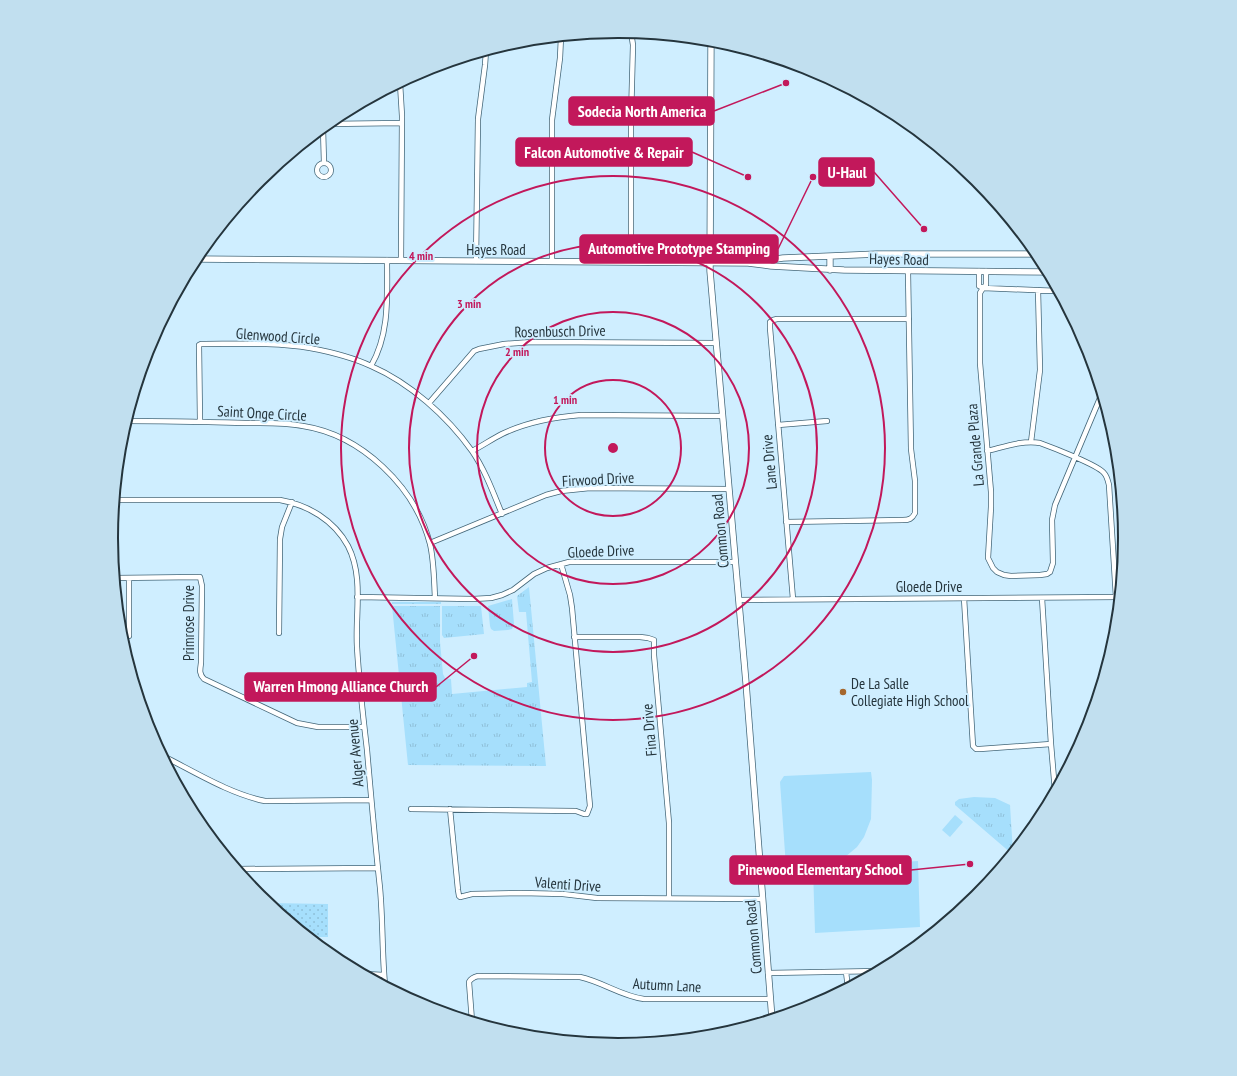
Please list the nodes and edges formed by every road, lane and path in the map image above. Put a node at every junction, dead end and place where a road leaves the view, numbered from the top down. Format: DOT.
graph roads {
  1 [pos="632,38"];
  2 [pos="561,41"];
  3 [pos="711,47"];
  4 [pos="486,56"];
  5 [pos="400,88"];
  6 [pos="402,123"];
  7 [pos="338,124"];
  8 [pos="323,135"];
  9 [pos="324,163"];
  10 [pos="1030,254"];
  11 [pos="830,256"];
  12 [pos="204,259"];
  13 [pos="386,260"];
  14 [pos="401,260"];
  15 [pos="476,261"];
  16 [pos="552,261"];
  17 [pos="630,261"];
  18 [pos="709,262"];
  19 [pos="748,263"];
  20 [pos="830,270"];
  21 [pos="979,271"];
  22 [pos="986,271"];
  23 [pos="1041,271"];
  24 [pos="908,272"];
  25 [pos="1038,272"];
  26 [pos="1042,272"];
  27 [pos="983,288"];
  28 [pos="1038,290"];
  29 [pos="1053,291"];
  30 [pos="909,319"];
  31 [pos="716,343"];
  32 [pos="371,366"];
  33 [pos="1099,401"];
  34 [pos="429,403"];
  35 [pos="722,416"];
  36 [pos="133,421"];
  37 [pos="200,421"];
  38 [pos="827,421"];
  39 [pos="778,425"];
  40 [pos="1031,442"];
  41 [pos="472,451"];
  42 [pos="987,451"];
  43 [pos="1075,458"];
  44 [pos="728,489"];
  45 [pos="120,500"];
  46 [pos="292,502"];
  47 [pos="502,514"];
  48 [pos="786,522"];
  49 [pos="430,543"];
  50 [pos="735,562"];
  51 [pos="561,564"];
  52 [pos="121,578"];
  53 [pos="129,578"];
  54 [pos="1116,578"];
  55 [pos="357,597"];
  56 [pos="1115,597"];
  57 [pos="435,598"];
  58 [pos="964,598"];
  59 [pos="1042,598"];
  60 [pos="793,599"];
  61 [pos="739,600"];
  62 [pos="279,633"];
  63 [pos="129,636"];
  64 [pos="574,637"];
  65 [pos="364,727"];
  66 [pos="1051,744"];
  67 [pos="170,760"];
  68 [pos="1054,783"];
  69 [pos="371,800"];
  70 [pos="412,809"];
  71 [pos="450,809"];
  72 [pos="243,868"];
  73 [pos="377,868"];
  74 [pos="669,898"];
  75 [pos="762,899"];
  76 [pos="867,971"];
  77 [pos="846,972"];
  78 [pos="768,973"];
  79 [pos="375,975"];
  80 [pos="384,975"];
  81 [pos="384,980"];
  82 [pos="847,982"];
  83 [pos="770,999"];
  84 [pos="771,1013"];
  85 [pos="472,1015"];
  1 -- 17 [label="street"];
  2 -- 16 [label="street"];
  3 -- 18 [label="street, Common Road"];
  4 -- 15 [label="street"];
  5 -- 6 [label="street"];
  6 -- 7 [label="street"];
  6 -- 14 [label="street"];
  8 -- 9 [label="street"];
  10 -- 11 [label="street, Hayes Road"];
  11 -- 19 [label="street, Hayes Road"];
  11 -- 20 [label="street"];
  12 -- 13 [label="street, Hayes Road"];
  13 -- 14 [label="street, Hayes Road"];
  13 -- 32 [label="street"];
  14 -- 15 [label="street, Hayes Road"];
  15 -- 16 [label="street, Hayes Road"];
  16 -- 17 [label="street, Hayes Road"];
  17 -- 18 [label="street, Hayes Road"];
  18 -- 19 [label="street, Hayes Road"];
  18 -- 31 [label="street, Common Road"];
  19 -- 20 [label="street, Hayes Road"];
  20 -- 24 [label="street, Hayes Road"];
  21 -- 22 [label="street, Hayes Road"];
  21 -- 24 [label="street, Hayes Road"];
  21 -- 27 [label="street, La Grande Plaza"];
  22 -- 25 [label="street, Hayes Road"];
  22 -- 27 [label="street, La Grande Plaza"];
  23 -- 25 [label="street"];
  24 -- 30 [label="street"];
  25 -- 26 [label="street, Hayes Road"];
  27 -- 28 [label="street"];
  27 -- 42 [label="street, La Grande Plaza"];
  28 -- 29 [label="street"];
  28 -- 40 [label="street"];
  30 -- 39 [label="street, Lane Drive"];
  30 -- 48 [label="street"];
  31 -- 34 [label="street, Rosenbusch Drive"];
  31 -- 35 [label="street, Common Road"];
  32 -- 34 [label="street, Glenwood Circle"];
  32 -- 37 [label="street, Glenwood Circle"];
  33 -- 43 [label="street, La Grande Plaza"];
  34 -- 41 [label="street, Glenwood Circle"];
  35 -- 41 [label="street"];
  35 -- 44 [label="street, Common Road"];
  36 -- 37 [label="street, Saint Onge Circle"];
  37 -- 49 [label="street, Saint Onge Circle"];
  38 -- 39 [label="street"];
  39 -- 48 [label="street, Lane Drive"];
  40 -- 42 [label="street"];
  40 -- 43 [label="street"];
  41 -- 47 [label="street, Glenwood Circle"];
  42 -- 43 [label="street, La Grande Plaza"];
  43 -- 54 [label="street"];
  44 -- 47 [label="street, Firwood Drive"];
  44 -- 50 [label="street, Common Road"];
  45 -- 46 [label="street, Alger Avenue"];
  46 -- 55 [label="street, Alger Avenue"];
  46 -- 62 [label="street"];
  47 -- 49 [label="street, Firwood Drive"];
  48 -- 60 [label="street, Lane Drive"];
  49 -- 57 [label="street, Saint Onge Circle"];
  50 -- 51 [label="street, Gloede Drive"];
  50 -- 61 [label="street, Common Road"];
  51 -- 57 [label="street, Gloede Drive"];
  51 -- 64 [label="street"];
  52 -- 53 [label="street, Primrose Drive"];
  53 -- 63 [label="street"];
  53 -- 65 [label="street, Primrose Drive"];
  55 -- 57 [label="street, Gloede Drive"];
  55 -- 65 [label="street, Alger Avenue"];
  56 -- 59 [label="street, Gloede Drive"];
  58 -- 59 [label="street, Gloede Drive"];
  58 -- 60 [label="street, Gloede Drive"];
  58 -- 66 [label="street"];
  59 -- 66 [label="street"];
  60 -- 61 [label="street, Gloede Drive"];
  61 -- 75 [label="street, Common Road"];
  64 -- 71 [label="street"];
  64 -- 74 [label="street, Fina Drive"];
  65 -- 69 [label="street, Alger Avenue"];
  66 -- 68 [label="street"];
  67 -- 69 [label="street"];
  69 -- 73 [label="street, Alger Avenue"];
  70 -- 71 [label="street"];
  71 -- 74 [label="street, Valenti Drive"];
  72 -- 73 [label="street"];
  73 -- 80 [label="street, Alger Avenue"];
  74 -- 75 [label="street, Valenti Drive"];
  75 -- 78 [label="street, Common Road"];
  76 -- 77 [label="street"];
  77 -- 78 [label="street"];
  77 -- 82 [label="street"];
  78 -- 83 [label="street, Common Road"];
  79 -- 80 [label="street"];
  80 -- 81 [label="street, Alger Avenue"];
  83 -- 84 [label="street, Common Road"];
  83 -- 85 [label="street, Autumn Lane"];
}
